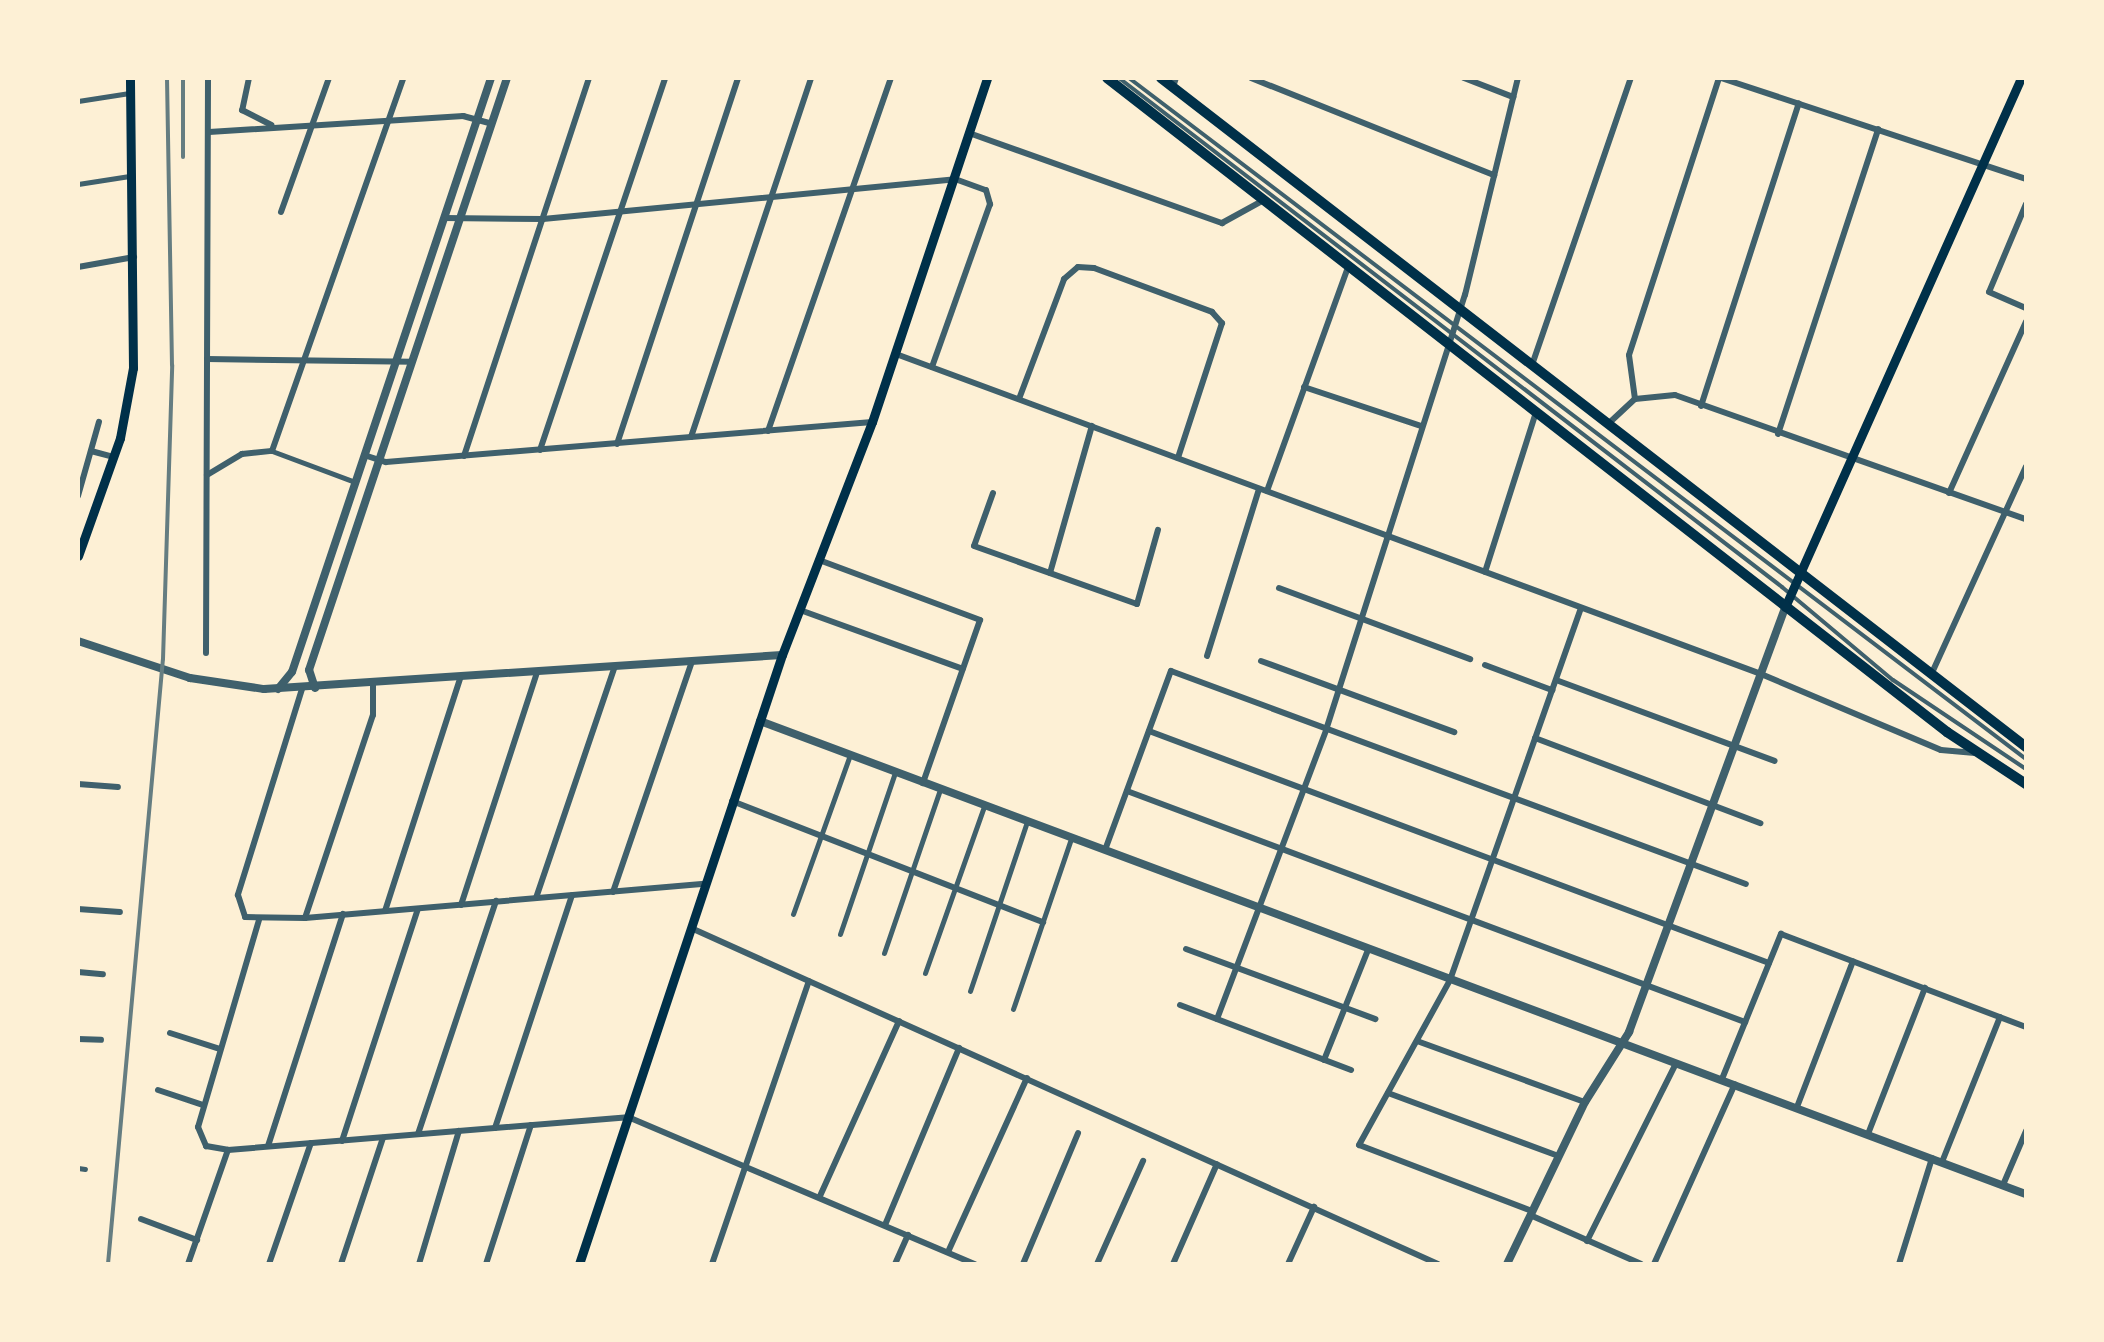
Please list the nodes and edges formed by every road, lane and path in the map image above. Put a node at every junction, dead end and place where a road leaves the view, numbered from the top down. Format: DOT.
graph roads {
  1 [pos="130,78"];
  2 [pos="208,78"];
  3 [pos="249,78"];
  4 [pos="329,78"];
  5 [pos="403,78"];
  6 [pos="491,78"];
  7 [pos="508,78"];
  8 [pos="590,78"];
  9 [pos="665,78"];
  10 [pos="738,78"];
  11 [pos="811,78"];
  12 [pos="890,78"];
  13 [pos="986,78"];
  14 [pos="1106,78"];
  15 [pos="1119,78"];
  16 [pos="1129,78"];
  17 [pos="1161,78"];
  18 [pos="1251,78"];
  19 [pos="1464,78"];
  20 [pos="1518,78"];
  21 [pos="1631,78"];
  22 [pos="1720,78"];
  23 [pos="2021,78"];
  24 [pos="1175,82"];
  25 [pos="130,92"];
  26 [pos="1513,97"];
  27 [pos="78,100"];
  28 [pos="1798,103"];
  29 [pos="477,119"];
  30 [pos="388,122"];
  31 [pos="492,124"];
  32 [pos="312,126"];
  33 [pos="277,127"];
  34 [pos="1878,130"];
  35 [pos="209,132"];
  36 [pos="969,133"];
  37 [pos="1982,164"];
  38 [pos="1494,175"];
  39 [pos="132,176"];
  40 [pos="2026,179"];
  41 [pos="955,180"];
  42 [pos="78,184"];
  43 [pos="852,192"];
  44 [pos="770,199"];
  45 [pos="1264,200"];
  46 [pos="2026,204"];
  47 [pos="695,205"];
  48 [pos="282,212"];
  49 [pos="619,212"];
  50 [pos="444,218"];
  51 [pos="543,219"];
  52 [pos="458,223"];
  53 [pos="134,257"];
  54 [pos="78,267"];
  55 [pos="1347,270"];
  56 [pos="2026,308"];
  57 [pos="1460,310"];
  58 [pos="2026,322"];
  59 [pos="1455,326"];
  60 [pos="1450,342"];
  61 [pos="896,354"];
  62 [pos="308,358"];
  63 [pos="397,358"];
  64 [pos="207,359"];
  65 [pos="412,362"];
  66 [pos="1532,366"];
  67 [pos="932,367"];
  68 [pos="1304,387"];
  69 [pos="1018,399"];
  70 [pos="1636,399"];
  71 [pos="1701,406"];
  72 [pos="1536,412"];
  73 [pos="99,422"];
  74 [pos="872,422"];
  75 [pos="1607,424"];
  76 [pos="1092,426"];
  77 [pos="1422,426"];
  78 [pos="768,431"];
  79 [pos="1778,434"];
  80 [pos="691,438"];
  81 [pos="617,444"];
  82 [pos="92,450"];
  83 [pos="540,450"];
  84 [pos="272,451"];
  85 [pos="364,455"];
  86 [pos="464,456"];
  87 [pos="114,457"];
  88 [pos="1178,458"];
  89 [pos="379,460"];
  90 [pos="1850,460"];
  91 [pos="2026,467"];
  92 [pos="207,475"];
  93 [pos="355,482"];
  94 [pos="1263,490"];
  95 [pos="993,493"];
  96 [pos="1949,493"];
  97 [pos="78,496"];
  98 [pos="2005,512"];
  99 [pos="2026,519"];
  100 [pos="1158,530"];
  101 [pos="1386,536"];
  102 [pos="332,552"];
  103 [pos="78,556"];
  104 [pos="346,558"];
  105 [pos="819,560"];
  106 [pos="1485,572"];
  107 [pos="1798,572"];
  108 [pos="1050,573"];
  109 [pos="1279,588"];
  110 [pos="1791,589"];
  111 [pos="1785,607"];
  112 [pos="1581,608"];
  113 [pos="799,610"];
  114 [pos="1360,620"];
  115 [pos="78,641"];
  116 [pos="206,653"];
  117 [pos="782,655"];
  118 [pos="1208,656"];
  119 [pos="1470,660"];
  120 [pos="692,661"];
  121 [pos="1260,661"];
  122 [pos="1485,665"];
  123 [pos="616,666"];
  124 [pos="963,669"];
  125 [pos="537,672"];
  126 [pos="1761,674"];
  127 [pos="1930,675"];
  128 [pos="461,676"];
  129 [pos="1556,680"];
  130 [pos="373,684"];
  131 [pos="315,688"];
  132 [pos="302,689"];
  133 [pos="278,690"];
  134 [pos="1552,690"];
  135 [pos="1338,692"];
  136 [pos="760,721"];
  137 [pos="1326,730"];
  138 [pos="1149,731"];
  139 [pos="1454,732"];
  140 [pos="1535,738"];
  141 [pos="1735,746"];
  142 [pos="2026,747"];
  143 [pos="1975,753"];
  144 [pos="850,755"];
  145 [pos="2026,759"];
  146 [pos="1776,760"];
  147 [pos="2026,768"];
  148 [pos="895,772"];
  149 [pos="923,783"];
  150 [pos="78,784"];
  151 [pos="2026,784"];
  152 [pos="118,787"];
  153 [pos="940,789"];
  154 [pos="1305,790"];
  155 [pos="1127,791"];
  156 [pos="1514,798"];
  157 [pos="732,802"];
  158 [pos="1713,805"];
  159 [pos="984,806"];
  160 [pos="1027,822"];
  161 [pos="1760,823"];
  162 [pos="821,836"];
  163 [pos="1072,839"];
  164 [pos="1284,848"];
  165 [pos="1104,851"];
  166 [pos="867,854"];
  167 [pos="1493,860"];
  168 [pos="1691,864"];
  169 [pos="912,871"];
  170 [pos="705,884"];
  171 [pos="1746,884"];
  172 [pos="955,888"];
  173 [pos="613,892"];
  174 [pos="572,895"];
  175 [pos="536,898"];
  176 [pos="496,902"];
  177 [pos="461,904"];
  178 [pos="999,905"];
  179 [pos="418,908"];
  180 [pos="1260,908"];
  181 [pos="78,909"];
  182 [pos="385,911"];
  183 [pos="120,912"];
  184 [pos="344,914"];
  185 [pos="793,914"];
  186 [pos="305,918"];
  187 [pos="254,920"];
  188 [pos="1472,920"];
  189 [pos="1043,922"];
  190 [pos="1668,926"];
  191 [pos="690,927"];
  192 [pos="840,934"];
  193 [pos="1186,948"];
  194 [pos="1368,950"];
  195 [pos="884,953"];
  196 [pos="1852,961"];
  197 [pos="1768,963"];
  198 [pos="1236,967"];
  199 [pos="78,972"];
  200 [pos="925,972"];
  201 [pos="104,974"];
  202 [pos="1450,980"];
  203 [pos="809,981"];
  204 [pos="1647,984"];
  205 [pos="1925,988"];
  206 [pos="970,992"];
  207 [pos="1180,1005"];
  208 [pos="1345,1008"];
  209 [pos="1014,1009"];
  210 [pos="2000,1017"];
  211 [pos="1216,1020"];
  212 [pos="1375,1020"];
  213 [pos="899,1021"];
  214 [pos="1745,1022"];
  215 [pos="2026,1027"];
  216 [pos="170,1032"];
  217 [pos="78,1039"];
  218 [pos="101,1040"];
  219 [pos="1417,1041"];
  220 [pos="1623,1042"];
  221 [pos="958,1048"];
  222 [pos="220,1049"];
  223 [pos="1324,1060"];
  224 [pos="1677,1062"];
  225 [pos="1351,1070"];
  226 [pos="1027,1078"];
  227 [pos="1722,1079"];
  228 [pos="1735,1084"];
  229 [pos="158,1090"];
  230 [pos="1388,1093"];
  231 [pos="1585,1102"];
  232 [pos="203,1105"];
  233 [pos="1797,1107"];
  234 [pos="628,1117"];
  235 [pos="531,1125"];
  236 [pos="494,1128"];
  237 [pos="460,1131"];
  238 [pos="2026,1131"];
  239 [pos="1078,1133"];
  240 [pos="418,1134"];
  241 [pos="1868,1134"];
  242 [pos="383,1138"];
  243 [pos="342,1141"];
  244 [pos="311,1143"];
  245 [pos="267,1147"];
  246 [pos="228,1150"];
  247 [pos="1558,1156"];
  248 [pos="1937,1160"];
  249 [pos="1143,1161"];
  250 [pos="747,1164"];
  251 [pos="1217,1164"];
  252 [pos="2003,1186"];
  253 [pos="2026,1194"];
  254 [pos="820,1196"];
  255 [pos="1314,1207"];
  256 [pos="1531,1213"];
  257 [pos="141,1220"];
  258 [pos="885,1224"];
  259 [pos="908,1235"];
  260 [pos="197,1240"];
  261 [pos="1588,1241"];
  262 [pos="948,1252"];
  263 [pos="188,1264"];
  264 [pos="269,1264"];
  265 [pos="341,1264"];
  266 [pos="419,1264"];
  267 [pos="486,1264"];
  268 [pos="579,1264"];
  269 [pos="712,1264"];
  270 [pos="895,1264"];
  271 [pos="975,1264"];
  272 [pos="1023,1264"];
  273 [pos="1097,1264"];
  274 [pos="1172,1264"];
  275 [pos="1288,1264"];
  276 [pos="1438,1264"];
  277 [pos="1507,1264"];
  278 [pos="1640,1264"];
  279 [pos="1654,1264"];
  280 [pos="1899,1264"];
  1 -- 25 [label="main road"];
  2 -- 35 [label="street"];
  3 -- 33 [label="street"];
  4 -- 32 [label="street"];
  5 -- 30 [label="street"];
  6 -- 29 [label="street"];
  7 -- 31 [label="street"];
  8 -- 51 [label="street"];
  9 -- 49 [label="street"];
  10 -- 47 [label="street"];
  11 -- 44 [label="street"];
  12 -- 43 [label="street"];
  13 -- 36 [label="main road"];
  14 -- 45 [label="main road"];
  15 -- 60 [label="lane"];
  16 -- 59 [label="lane"];
  17 -- 24 [label="main road"];
  18 -- 38 [label="street"];
  19 -- 26 [label="street"];
  20 -- 26 [label="street"];
  21 -- 66 [label="street"];
  22 -- 28 [label="street"];
  22 -- 70 [label="street"];
  23 -- 37 [label="main road"];
  24 -- 57 [label="main road"];
  25 -- 27 [label="street"];
  25 -- 39 [label="main road"];
  26 -- 38 [label="street"];
  28 -- 34 [label="street"];
  28 -- 71 [label="street"];
  29 -- 30 [label="street"];
  29 -- 31 [label="street"];
  29 -- 50 [label="street"];
  30 -- 32 [label="street"];
  30 -- 62 [label="street"];
  31 -- 52 [label="street"];
  32 -- 33 [label="street"];
  32 -- 48 [label="street"];
  33 -- 35 [label="street"];
  34 -- 37 [label="street"];
  34 -- 79 [label="street"];
  35 -- 64 [label="street"];
  36 -- 41 [label="main road"];
  36 -- 45 [label="street"];
  37 -- 40 [label="street"];
  37 -- 90 [label="main road"];
  38 -- 57 [label="street"];
  39 -- 42 [label="street"];
  39 -- 53 [label="main road"];
  41 -- 43 [label="street"];
  41 -- 61 [label="main road"];
  41 -- 67 [label="street"];
  43 -- 44 [label="street"];
  43 -- 78 [label="street"];
  44 -- 47 [label="street"];
  44 -- 80 [label="street"];
  45 -- 55 [label="main road"];
  46 -- 56 [label="street"];
  47 -- 49 [label="street"];
  47 -- 81 [label="street"];
  49 -- 51 [label="street"];
  49 -- 83 [label="street"];
  50 -- 52 [label="street"];
  50 -- 63 [label="street"];
  51 -- 52 [label="street"];
  51 -- 86 [label="street"];
  52 -- 65 [label="street"];
  53 -- 54 [label="street"];
  53 -- 87 [label="main road"];
  55 -- 60 [label="main road"];
  55 -- 68 [label="street"];
  57 -- 59 [label="street"];
  57 -- 66 [label="main road"];
  58 -- 96 [label="street"];
  59 -- 60 [label="street"];
  59 -- 110 [label="lane"];
  60 -- 72 [label="main road"];
  60 -- 77 [label="street"];
  60 -- 110 [label="lane"];
  61 -- 67 [label="street"];
  61 -- 74 [label="main road"];
  62 -- 63 [label="street"];
  62 -- 64 [label="street"];
  62 -- 84 [label="street"];
  63 -- 65 [label="street"];
  63 -- 85 [label="street"];
  64 -- 92 [label="street"];
  65 -- 89 [label="street"];
  66 -- 75 [label="main road"];
  67 -- 69 [label="street"];
  68 -- 77 [label="street"];
  68 -- 94 [label="street"];
  69 -- 76 [label="street"];
  69 -- 88 [label="street"];
  70 -- 71 [label="street"];
  70 -- 75 [label="street"];
  71 -- 79 [label="street"];
  72 -- 106 [label="street"];
  72 -- 111 [label="main road"];
  73 -- 82 [label="street"];
  74 -- 78 [label="street"];
  74 -- 105 [label="main road"];
  75 -- 107 [label="main road"];
  76 -- 88 [label="street"];
  76 -- 108 [label="street"];
  77 -- 101 [label="street"];
  78 -- 80 [label="street"];
  79 -- 90 [label="street"];
  80 -- 81 [label="street"];
  81 -- 83 [label="street"];
  82 -- 87 [label="street"];
  82 -- 97 [label="street"];
  83 -- 86 [label="street"];
  84 -- 92 [label="street"];
  84 -- 93 [label="street"];
  85 -- 89 [label="street"];
  85 -- 93 [label="street"];
  86 -- 89 [label="street"];
  87 -- 103 [label="main road"];
  88 -- 94 [label="street"];
  89 -- 104 [label="street"];
  90 -- 96 [label="street"];
  90 -- 107 [label="main road"];
  91 -- 98 [label="street"];
  92 -- 116 [label="street"];
  93 -- 102 [label="street"];
  94 -- 101 [label="street"];
  94 -- 118 [label="street"];
  95 -- 108 [label="street"];
  96 -- 98 [label="street"];
  98 -- 99 [label="street"];
  98 -- 127 [label="street"];
  100 -- 108 [label="street"];
  101 -- 106 [label="street"];
  101 -- 114 [label="street"];
  102 -- 104 [label="street"];
  102 -- 133 [label="street"];
  104 -- 131 [label="street"];
  105 -- 113 [label="main road"];
  105 -- 124 [label="street"];
  106 -- 112 [label="street"];
  107 -- 110 [label="main road"];
  107 -- 127 [label="main road"];
  109 -- 114 [label="street"];
  110 -- 111 [label="main road"];
  110 -- 145 [label="lane"];
  110 -- 147 [label="lane"];
  111 -- 126 [label="street"];
  111 -- 143 [label="main road"];
  112 -- 126 [label="street"];
  112 -- 129 [label="street"];
  113 -- 117 [label="main road"];
  113 -- 124 [label="street"];
  114 -- 119 [label="street"];
  114 -- 135 [label="street"];
  115 -- 133 [label="street"];
  117 -- 120 [label="street"];
  117 -- 136 [label="main road"];
  120 -- 123 [label="street"];
  120 -- 173 [label="street"];
  121 -- 135 [label="street"];
  122 -- 134 [label="street"];
  123 -- 125 [label="street"];
  123 -- 175 [label="street"];
  124 -- 149 [label="street"];
  125 -- 128 [label="street"];
  125 -- 177 [label="street"];
  126 -- 141 [label="street"];
  126 -- 143 [label="street"];
  127 -- 142 [label="main road"];
  128 -- 130 [label="street"];
  128 -- 182 [label="street"];
  129 -- 134 [label="street"];
  129 -- 141 [label="street"];
  130 -- 131 [label="street"];
  130 -- 186 [label="street"];
  131 -- 132 [label="street"];
  132 -- 133 [label="street"];
  132 -- 187 [label="street"];
  134 -- 140 [label="street"];
  135 -- 137 [label="street"];
  135 -- 139 [label="street"];
  136 -- 144 [label="street"];
  136 -- 157 [label="main road"];
  137 -- 138 [label="street"];
  137 -- 154 [label="street"];
  137 -- 156 [label="street"];
  138 -- 154 [label="street"];
  138 -- 155 [label="street"];
  140 -- 156 [label="street"];
  140 -- 158 [label="street"];
  141 -- 146 [label="street"];
  141 -- 158 [label="street"];
  143 -- 151 [label="main road"];
  144 -- 148 [label="street"];
  144 -- 162 [label="street"];
  148 -- 149 [label="street"];
  148 -- 166 [label="street"];
  149 -- 153 [label="street"];
  150 -- 152 [label="street"];
  153 -- 159 [label="street"];
  153 -- 169 [label="street"];
  154 -- 164 [label="street"];
  154 -- 167 [label="street"];
  155 -- 164 [label="street"];
  155 -- 165 [label="street"];
  156 -- 167 [label="street"];
  156 -- 168 [label="street"];
  157 -- 162 [label="street"];
  157 -- 170 [label="main road"];
  158 -- 161 [label="street"];
  158 -- 168 [label="street"];
  159 -- 160 [label="street"];
  159 -- 172 [label="street"];
  160 -- 163 [label="street"];
  160 -- 178 [label="street"];
  162 -- 166 [label="street"];
  162 -- 185 [label="street"];
  163 -- 165 [label="street"];
  163 -- 189 [label="street"];
  164 -- 180 [label="street"];
  164 -- 188 [label="street"];
  165 -- 180 [label="street"];
  166 -- 169 [label="street"];
  166 -- 192 [label="street"];
  167 -- 188 [label="street"];
  167 -- 190 [label="street"];
  168 -- 171 [label="street"];
  168 -- 190 [label="street"];
  169 -- 172 [label="street"];
  169 -- 195 [label="street"];
  170 -- 173 [label="street"];
  170 -- 191 [label="main road"];
  172 -- 178 [label="street"];
  172 -- 200 [label="street"];
  173 -- 174 [label="street"];
  174 -- 175 [label="street"];
  174 -- 236 [label="street"];
  175 -- 176 [label="street"];
  176 -- 177 [label="street"];
  176 -- 240 [label="street"];
  177 -- 179 [label="street"];
  178 -- 189 [label="street"];
  178 -- 206 [label="street"];
  179 -- 182 [label="street"];
  179 -- 243 [label="street"];
  180 -- 194 [label="street"];
  180 -- 198 [label="street"];
  181 -- 183 [label="street"];
  182 -- 184 [label="street"];
  184 -- 186 [label="street"];
  184 -- 245 [label="street"];
  186 -- 187 [label="street"];
  187 -- 222 [label="street"];
  188 -- 202 [label="street"];
  188 -- 204 [label="street"];
  189 -- 209 [label="street"];
  190 -- 197 [label="street"];
  190 -- 204 [label="street"];
  191 -- 203 [label="street"];
  191 -- 234 [label="main road"];
  193 -- 198 [label="street"];
  194 -- 202 [label="street"];
  194 -- 208 [label="street"];
  196 -- 197 [label="street"];
  196 -- 205 [label="street"];
  196 -- 233 [label="street"];
  197 -- 214 [label="street"];
  198 -- 208 [label="street"];
  198 -- 211 [label="street"];
  199 -- 201 [label="street"];
  202 -- 219 [label="street"];
  202 -- 220 [label="street"];
  203 -- 213 [label="street"];
  203 -- 250 [label="street"];
  204 -- 214 [label="street"];
  204 -- 220 [label="street"];
  205 -- 210 [label="street"];
  205 -- 241 [label="street"];
  207 -- 211 [label="street"];
  208 -- 212 [label="street"];
  208 -- 223 [label="street"];
  210 -- 215 [label="street"];
  210 -- 248 [label="street"];
  211 -- 223 [label="street"];
  213 -- 221 [label="street"];
  213 -- 254 [label="street"];
  214 -- 227 [label="street"];
  216 -- 222 [label="street"];
  217 -- 218 [label="street"];
  219 -- 230 [label="street"];
  219 -- 231 [label="street"];
  220 -- 224 [label="street"];
  220 -- 231 [label="street"];
  221 -- 226 [label="street"];
  221 -- 258 [label="street"];
  222 -- 232 [label="street"];
  223 -- 225 [label="street"];
  224 -- 227 [label="street"];
  224 -- 261 [label="street"];
  226 -- 251 [label="street"];
  226 -- 262 [label="street"];
  227 -- 228 [label="street"];
  228 -- 233 [label="street"];
  228 -- 279 [label="street"];
  229 -- 232 [label="street"];
  230 -- 247 [label="street"];
  230 -- 256 [label="street"];
  231 -- 247 [label="street"];
  232 -- 246 [label="street"];
  233 -- 241 [label="street"];
  234 -- 235 [label="street"];
  234 -- 250 [label="street"];
  234 -- 268 [label="main road"];
  235 -- 236 [label="street"];
  235 -- 267 [label="street"];
  236 -- 237 [label="street"];
  237 -- 240 [label="street"];
  237 -- 266 [label="street"];
  238 -- 252 [label="street"];
  239 -- 272 [label="street"];
  240 -- 242 [label="street"];
  241 -- 248 [label="street"];
  242 -- 243 [label="street"];
  242 -- 265 [label="street"];
  243 -- 244 [label="street"];
  244 -- 245 [label="street"];
  244 -- 264 [label="street"];
  245 -- 246 [label="street"];
  246 -- 260 [label="street"];
  247 -- 256 [label="street"];
  248 -- 252 [label="street"];
  248 -- 280 [label="street"];
  249 -- 273 [label="street"];
  250 -- 254 [label="street"];
  250 -- 269 [label="street"];
  251 -- 255 [label="street"];
  251 -- 274 [label="street"];
  252 -- 253 [label="street"];
  254 -- 258 [label="street"];
  255 -- 275 [label="street"];
  255 -- 276 [label="street"];
  256 -- 261 [label="street"];
  256 -- 277 [label="street"];
  257 -- 260 [label="street"];
  258 -- 259 [label="street"];
  259 -- 262 [label="street"];
  259 -- 270 [label="street"];
  260 -- 263 [label="street"];
  261 -- 278 [label="street"];
  262 -- 271 [label="street"];
}
